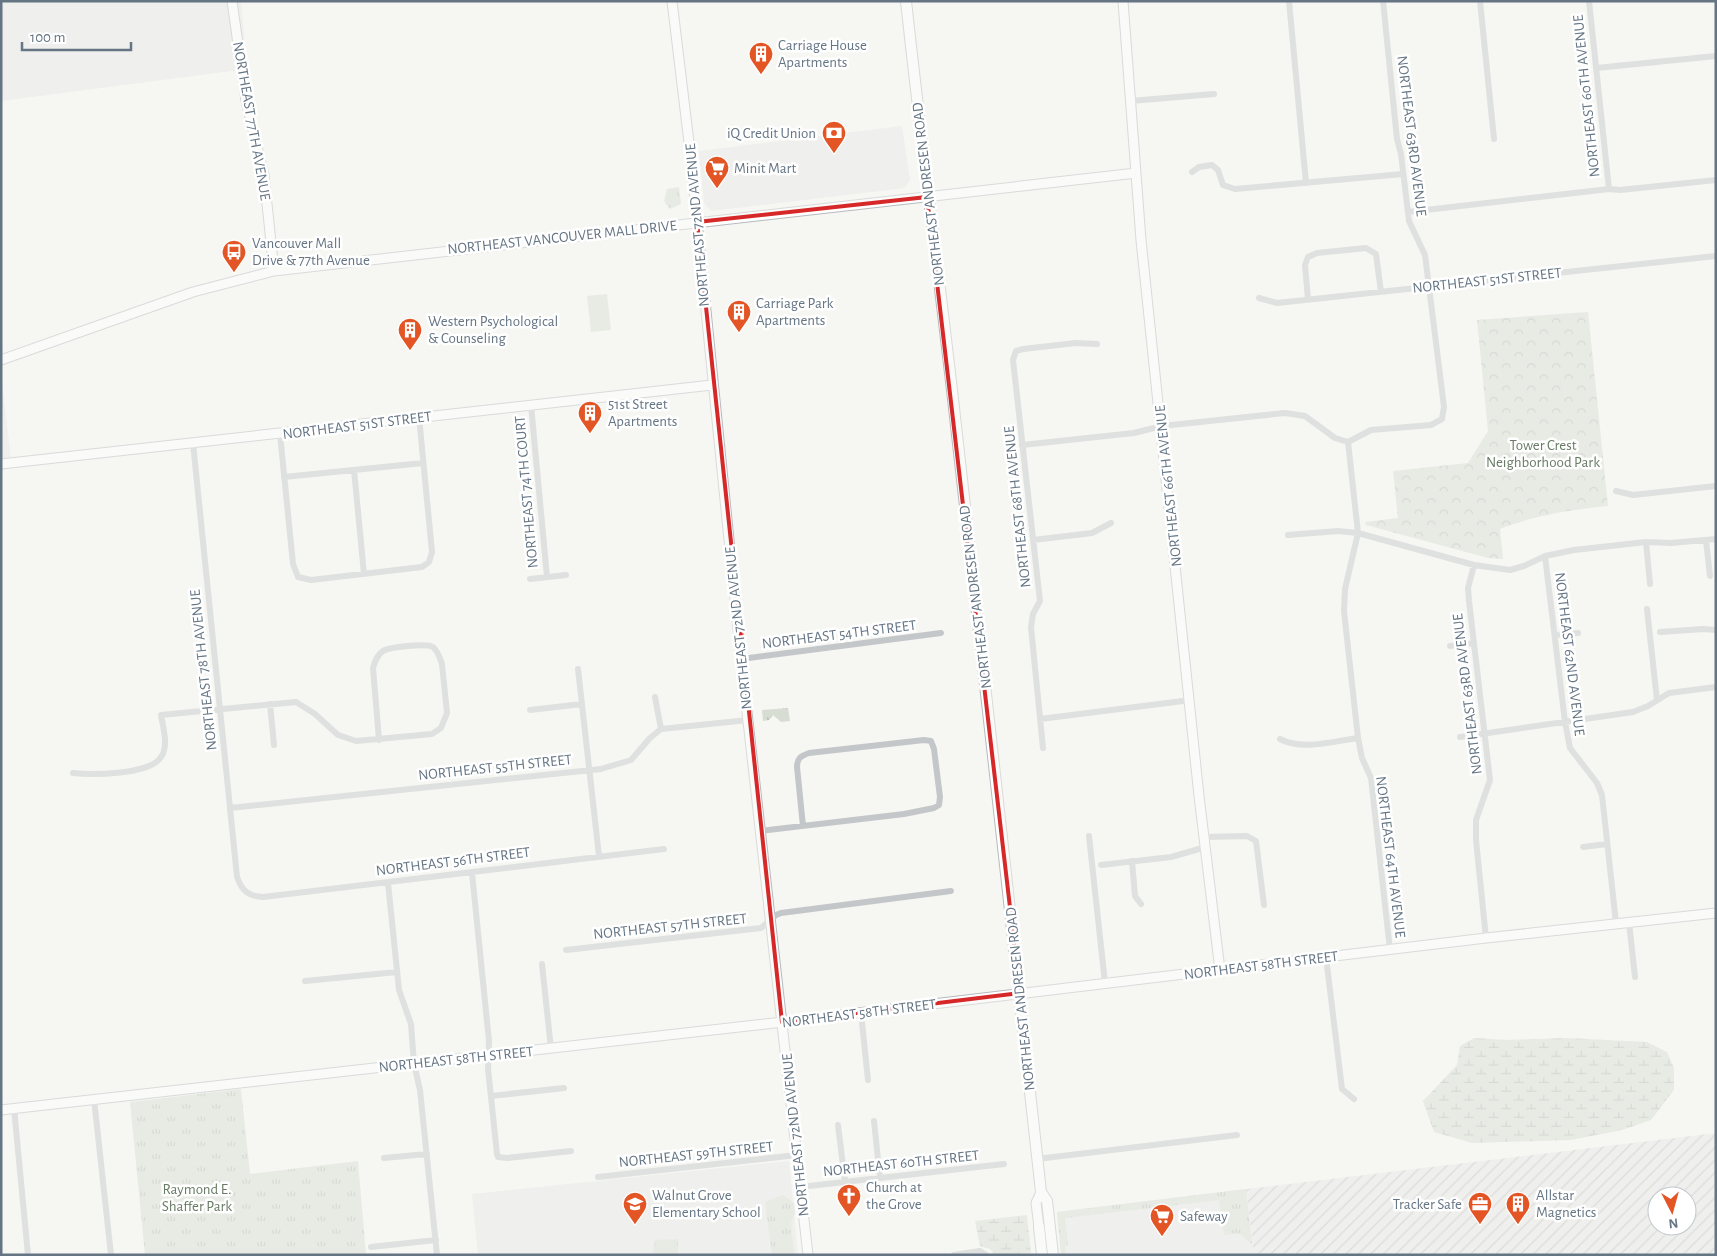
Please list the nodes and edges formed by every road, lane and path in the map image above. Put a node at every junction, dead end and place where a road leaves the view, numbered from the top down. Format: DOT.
graph roads {
  1 [pos="232,1"];
  2 [pos="672,1"];
  3 [pos="906,1"];
  4 [pos="1123,1"];
  5 [pos="1289,1"];
  6 [pos="1384,1"];
  7 [pos="1480,1"];
  8 [pos="1589,1"];
  9 [pos="1716,56"];
  10 [pos="1596,68"];
  11 [pos="1214,94"];
  12 [pos="1130,101"];
  13 [pos="1494,139"];
  14 [pos="1192,172"];
  15 [pos="1136,173"];
  16 [pos="1403,174"];
  17 [pos="1716,180"];
  18 [pos="1306,183"];
  19 [pos="1609,189"];
  20 [pos="927,196"];
  21 [pos="1408,212"];
  22 [pos="697,222"];
  23 [pos="1716,256"];
  24 [pos="274,271"];
  25 [pos="1429,286"];
  26 [pos="1381,292"];
  27 [pos="1259,298"];
  28 [pos="1308,299"];
  29 [pos="1097,344"];
  30 [pos="1,360"];
  31 [pos="712,385"];
  32 [pos="531,404"];
  33 [pos="419,418"];
  34 [pos="1162,426"];
  35 [pos="280,434"];
  36 [pos="1348,442"];
  37 [pos="193,443"];
  38 [pos="1022,445"];
  39 [pos="423,463"];
  40 [pos="1,464"];
  41 [pos="354,470"];
  42 [pos="284,477"];
  43 [pos="1716,486"];
  44 [pos="1616,491"];
  45 [pos="1111,523"];
  46 [pos="1358,533"];
  47 [pos="1288,535"];
  48 [pos="1716,539"];
  49 [pos="1033,540"];
  50 [pos="1706,540"];
  51 [pos="1646,542"];
  52 [pos="1545,556"];
  53 [pos="1474,565"];
  54 [pos="364,574"];
  55 [pos="566,575"];
  56 [pos="1710,576"];
  57 [pos="547,577"];
  58 [pos="530,579"];
  59 [pos="1650,584"];
  60 [pos="1647,609"];
  61 [pos="1716,630"];
  62 [pos="1660,632"];
  63 [pos="941,633"];
  64 [pos="1578,633"];
  65 [pos="1555,635"];
  66 [pos="1474,643"];
  67 [pos="1450,646"];
  68 [pos="741,659"];
  69 [pos="578,669"];
  70 [pos="1716,687"];
  71 [pos="655,697"];
  72 [pos="1191,700"];
  73 [pos="1657,700"];
  74 [pos="270,704"];
  75 [pos="582,704"];
  76 [pos="220,710"];
  77 [pos="530,710"];
  78 [pos="1040,718"];
  79 [pos="748,720"];
  80 [pos="1565,722"];
  81 [pos="661,729"];
  82 [pos="1484,733"];
  83 [pos="1460,736"];
  84 [pos="1358,738"];
  85 [pos="1280,739"];
  86 [pos="379,740"];
  87 [pos="274,745"];
  88 [pos="1043,748"];
  89 [pos="590,770"];
  90 [pos="73,773"];
  91 [pos="230,808"];
  92 [pos="803,826"];
  93 [pos="760,831"];
  94 [pos="1089,836"];
  95 [pos="1206,842"];
  96 [pos="1607,844"];
  97 [pos="1584,847"];
  98 [pos="664,849"];
  99 [pos="599,856"];
  100 [pos="1132,861"];
  101 [pos="1101,865"];
  102 [pos="472,873"];
  103 [pos="388,883"];
  104 [pos="951,891"];
  105 [pos="245,892"];
  106 [pos="1141,904"];
  107 [pos="1264,905"];
  108 [pos="1716,913"];
  109 [pos="771,920"];
  110 [pos="1629,922"];
  111 [pos="1616,923"];
  112 [pos="1486,938"];
  113 [pos="566,950"];
  114 [pos="1390,950"];
  115 [pos="1326,957"];
  116 [pos="542,964"];
  117 [pos="1220,970"];
  118 [pos="397,972"];
  119 [pos="1635,977"];
  120 [pos="305,981"];
  121 [pos="1105,983"];
  122 [pos="1020,993"];
  123 [pos="861,1013"];
  124 [pos="782,1022"];
  125 [pos="551,1049"];
  126 [pos="489,1056"];
  127 [pos="414,1064"];
  128 [pos="868,1080"];
  129 [pos="564,1088"];
  130 [pos="492,1096"];
  131 [pos="94,1099"];
  132 [pos="1354,1099"];
  133 [pos="14,1108"];
  134 [pos="1,1110"];
  135 [pos="874,1121"];
  136 [pos="838,1125"];
  137 [pos="1237,1135"];
  138 [pos="571,1151"];
  139 [pos="427,1154"];
  140 [pos="797,1155"];
  141 [pos="384,1158"];
  142 [pos="1037,1159"];
  143 [pos="1004,1164"];
  144 [pos="598,1177"];
  145 [pos="880,1178"];
  146 [pos="845,1182"];
  147 [pos="800,1187"];
  148 [pos="1041,1192"];
  149 [pos="1039,1227"];
  150 [pos="436,1240"];
  151 [pos="370,1247"];
  152 [pos="985,1254"];
  153 [pos="28,1255"];
  154 [pos="111,1255"];
  155 [pos="437,1255"];
  156 [pos="808,1255"];
  157 [pos="954,1255"];
  158 [pos="1042,1255"];
  159 [pos="1053,1255"];
  1 -- 24 [label="street, NORTHEAST 77TH AVENUE"];
  2 -- 22 [label="street, NORTHEAST 72ND AVENUE"];
  3 -- 20 [label="main road, NORTHEAST ANDRESEN ROAD"];
  4 -- 12 [label="street, NORTHEAST 66TH AVENUE"];
  5 -- 18 [label="street"];
  6 -- 16 [label="street, NORTHEAST 63RD AVENUE"];
  7 -- 13 [label="street"];
  8 -- 10 [label="street, NORTHEAST 60TH AVENUE"];
  9 -- 10 [label="street"];
  10 -- 19 [label="street, NORTHEAST 60TH AVENUE"];
  11 -- 12 [label="street"];
  12 -- 15 [label="street, NORTHEAST 66TH AVENUE"];
  14 -- 18 [label="street"];
  15 -- 20 [label="street, NORTHEAST VANCOUVER MALL DRIVE"];
  15 -- 34 [label="street, NORTHEAST 66TH AVENUE"];
  16 -- 18 [label="street"];
  16 -- 21 [label="street, NORTHEAST 63RD AVENUE"];
  17 -- 19 [label="street"];
  19 -- 21 [label="street"];
  20 -- 22 [label="street, NORTHEAST VANCOUVER MALL DRIVE"];
  20 -- 122 [label="main road, NORTHEAST ANDRESEN ROAD"];
  21 -- 25 [label="street, NORTHEAST 63RD AVENUE"];
  22 -- 24 [label="street, NORTHEAST VANCOUVER MALL DRIVE"];
  22 -- 31 [label="street, NORTHEAST 72ND AVENUE"];
  23 -- 25 [label="street, NORTHEAST 51ST STREET"];
  24 -- 30 [label="street, NORTHEAST VANCOUVER MALL DRIVE"];
  25 -- 26 [label="street, NORTHEAST 51ST STREET"];
  25 -- 36 [label="street, NORTHEAST 63RD AVENUE"];
  26 -- 28 [label="street, NORTHEAST 51ST STREET"];
  26 -- 28 [label="street"];
  27 -- 28 [label="street, NORTHEAST 51ST STREET"];
  29 -- 38 [label="street, NORTHEAST 68TH AVENUE"];
  31 -- 32 [label="street, NORTHEAST 51ST STREET"];
  31 -- 68 [label="street, NORTHEAST 72ND AVENUE"];
  32 -- 33 [label="street, NORTHEAST 51ST STREET"];
  32 -- 57 [label="street, NORTHEAST 74TH COURT"];
  33 -- 35 [label="street, NORTHEAST 51ST STREET"];
  33 -- 39 [label="street"];
  34 -- 36 [label="street"];
  34 -- 38 [label="street"];
  34 -- 72 [label="street, NORTHEAST 66TH AVENUE"];
  35 -- 37 [label="street, NORTHEAST 51ST STREET"];
  35 -- 42 [label="street"];
  36 -- 46 [label="street, NORTHEAST 64TH AVENUE"];
  37 -- 40 [label="street, NORTHEAST 51ST STREET"];
  37 -- 76 [label="street, NORTHEAST 78TH AVENUE"];
  38 -- 49 [label="street, NORTHEAST 68TH AVENUE"];
  39 -- 41 [label="street"];
  39 -- 54 [label="street"];
  41 -- 42 [label="street"];
  41 -- 54 [label="street"];
  42 -- 54 [label="street"];
  43 -- 44 [label="street"];
  45 -- 49 [label="street"];
  46 -- 47 [label="street"];
  46 -- 53 [label="street"];
  46 -- 84 [label="street, NORTHEAST 64TH AVENUE"];
  48 -- 50 [label="street"];
  49 -- 78 [label="street, NORTHEAST 68TH AVENUE"];
  50 -- 51 [label="street"];
  50 -- 56 [label="street"];
  51 -- 52 [label="street"];
  51 -- 59 [label="street"];
  52 -- 53 [label="street"];
  52 -- 65 [label="street, NORTHEAST 62ND AVENUE"];
  53 -- 66 [label="street, NORTHEAST 63RD AVENUE"];
  55 -- 57 [label="street, NORTHEAST 74TH COURT"];
  57 -- 58 [label="street, NORTHEAST 74TH COURT"];
  60 -- 73 [label="street"];
  61 -- 62 [label="street"];
  63 -- 68 [label="street, NORTHEAST 54TH STREET"];
  64 -- 65 [label="street"];
  65 -- 80 [label="street, NORTHEAST 62ND AVENUE"];
  66 -- 67 [label="street"];
  66 -- 82 [label="street, NORTHEAST 63RD AVENUE"];
  68 -- 79 [label="street, NORTHEAST 72ND AVENUE"];
  69 -- 75 [label="street"];
  70 -- 73 [label="street"];
  71 -- 81 [label="street"];
  72 -- 78 [label="street"];
  72 -- 95 [label="street, NORTHEAST 66TH AVENUE"];
  73 -- 80 [label="street"];
  74 -- 76 [label="street"];
  74 -- 86 [label="street"];
  74 -- 87 [label="street"];
  75 -- 77 [label="street"];
  75 -- 89 [label="street"];
  76 -- 90 [label="street"];
  76 -- 91 [label="street, NORTHEAST 78TH AVENUE"];
  78 -- 88 [label="street, NORTHEAST 68TH AVENUE"];
  79 -- 81 [label="street"];
  79 -- 93 [label="street, NORTHEAST 72ND AVENUE"];
  80 -- 82 [label="street"];
  80 -- 96 [label="street, NORTHEAST 62ND AVENUE"];
  81 -- 89 [label="street, NORTHEAST 55TH STREET"];
  82 -- 83 [label="street"];
  82 -- 112 [label="street, NORTHEAST 63RD AVENUE"];
  84 -- 85 [label="street"];
  84 -- 114 [label="street, NORTHEAST 64TH AVENUE"];
  86 -- 86 [label="street"];
  89 -- 91 [label="street, NORTHEAST 55TH STREET"];
  89 -- 99 [label="street"];
  91 -- 105 [label="street, NORTHEAST 78TH AVENUE"];
  92 -- 92 [label="street"];
  92 -- 93 [label="street"];
  93 -- 109 [label="street, NORTHEAST 72ND AVENUE"];
  94 -- 121 [label="street"];
  95 -- 100 [label="street"];
  95 -- 107 [label="street"];
  95 -- 117 [label="street, NORTHEAST 66TH AVENUE"];
  96 -- 97 [label="street"];
  96 -- 111 [label="street, NORTHEAST 62ND AVENUE"];
  98 -- 99 [label="street, NORTHEAST 56TH STREET"];
  99 -- 102 [label="street, NORTHEAST 56TH STREET"];
  100 -- 101 [label="street"];
  100 -- 106 [label="street"];
  102 -- 103 [label="street, NORTHEAST 56TH STREET"];
  102 -- 126 [label="street"];
  103 -- 105 [label="street, NORTHEAST 56TH STREET"];
  103 -- 118 [label="street"];
  104 -- 109 [label="street, NORTHEAST 57TH STREET"];
  108 -- 110 [label="street, NORTHEAST 58TH STREET"];
  109 -- 113 [label="street, NORTHEAST 57TH STREET"];
  109 -- 124 [label="street, NORTHEAST 72ND AVENUE"];
  110 -- 111 [label="street, NORTHEAST 58TH STREET"];
  110 -- 119 [label="street"];
  111 -- 112 [label="street, NORTHEAST 58TH STREET"];
  112 -- 114 [label="street, NORTHEAST 58TH STREET"];
  114 -- 115 [label="street, NORTHEAST 58TH STREET"];
  115 -- 117 [label="street, NORTHEAST 58TH STREET"];
  115 -- 132 [label="street"];
  116 -- 125 [label="street"];
  117 -- 121 [label="street, NORTHEAST 58TH STREET"];
  118 -- 120 [label="street"];
  118 -- 127 [label="street"];
  121 -- 122 [label="street, NORTHEAST 58TH STREET"];
  122 -- 123 [label="street, NORTHEAST 58TH STREET"];
  122 -- 142 [label="main road, NORTHEAST ANDRESEN ROAD"];
  123 -- 124 [label="street, NORTHEAST 58TH STREET"];
  123 -- 128 [label="street"];
  124 -- 125 [label="street, NORTHEAST 58TH STREET"];
  124 -- 140 [label="street, NORTHEAST 72ND AVENUE"];
  125 -- 126 [label="street, NORTHEAST 58TH STREET"];
  126 -- 127 [label="street, NORTHEAST 58TH STREET"];
  126 -- 130 [label="street"];
  127 -- 131 [label="street, NORTHEAST 58TH STREET"];
  127 -- 139 [label="street"];
  129 -- 130 [label="street"];
  130 -- 138 [label="street"];
  131 -- 133 [label="street, NORTHEAST 58TH STREET"];
  131 -- 154 [label="street"];
  133 -- 134 [label="street, NORTHEAST 58TH STREET"];
  133 -- 153 [label="street"];
  135 -- 145 [label="street"];
  136 -- 146 [label="street"];
  137 -- 142 [label="street"];
  139 -- 141 [label="street"];
  139 -- 150 [label="street"];
  140 -- 144 [label="street, NORTHEAST 59TH STREET"];
  140 -- 147 [label="street, NORTHEAST 72ND AVENUE"];
  142 -- 148 [label="main road, NORTHEAST ANDRESEN ROAD"];
  143 -- 145 [label="street, NORTHEAST 60TH STREET"];
  145 -- 146 [label="street, NORTHEAST 60TH STREET"];
  146 -- 147 [label="street, NORTHEAST 60TH STREET"];
  147 -- 156 [label="street, NORTHEAST 72ND AVENUE"];
  148 -- 149 [label="street, NORTHEAST ANDRESEN ROAD"];
  148 -- 159 [label="main road, NORTHEAST ANDRESEN ROAD"];
  149 -- 158 [label="main road, NORTHEAST ANDRESEN ROAD"];
  150 -- 151 [label="street"];
  150 -- 155 [label="street"];
  152 -- 157 [label="street"];
}
